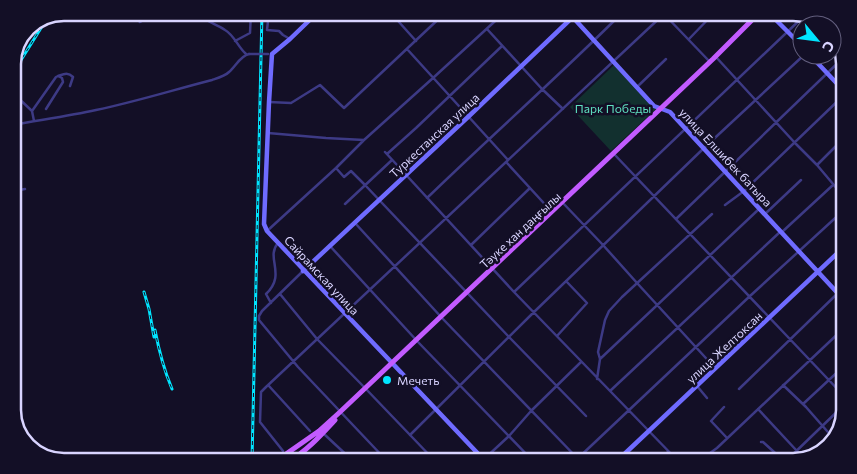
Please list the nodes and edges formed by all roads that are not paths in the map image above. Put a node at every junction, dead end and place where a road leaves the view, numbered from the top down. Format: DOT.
graph roads {
  1 [pos="436,21"];
  2 [pos="495,21"];
  3 [pos="569,21"];
  4 [pos="575,21"];
  5 [pos="614,21"];
  6 [pos="655,21"];
  7 [pos="671,21"];
  8 [pos="706,21"];
  9 [pos="753,21"];
  10 [pos="777,21"];
  11 [pos="209,22"];
  12 [pos="251,22"];
  13 [pos="268,22"];
  14 [pos="308,22"];
  15 [pos="399,22"];
  16 [pos="792,27"];
  17 [pos="487,29"];
  18 [pos="787,31"];
  19 [pos="792,36"];
  20 [pos="290,39"];
  21 [pos="688,40"];
  22 [pos="235,41"];
  23 [pos="416,41"];
  24 [pos="594,41"];
  25 [pos="502,46"];
  26 [pos="407,49"];
  27 [pos="248,54"];
  28 [pos="270,54"];
  29 [pos="716,57"];
  30 [pos="666,59"];
  31 [pos="613,62"];
  32 [pos="710,62"];
  33 [pos="793,65"];
  34 [pos="819,65"];
  35 [pos="836,65"];
  36 [pos="522,66"];
  37 [pos="827,73"];
  38 [pos="58,76"];
  39 [pos="434,78"];
  40 [pos="737,79"];
  41 [pos="836,84"];
  42 [pos="70,86"];
  43 [pos="636,88"];
  44 [pos="542,89"];
  45 [pos="450,96"];
  46 [pos="756,100"];
  47 [pos="21,101"];
  48 [pos="836,101"];
  49 [pos="269,102"];
  50 [pos="46,109"];
  51 [pos="563,109"];
  52 [pos="661,109"];
  53 [pos="32,111"];
  54 [pos="468,118"];
  55 [pos="34,121"];
  56 [pos="776,122"];
  57 [pos="21,123"];
  58 [pos="685,128"];
  59 [pos="267,133"];
  60 [pos="488,139"];
  61 [pos="364,140"];
  62 [pos="795,143"];
  63 [pos="836,146"];
  64 [pos="704,148"];
  65 [pos="614,154"];
  66 [pos="392,160"];
  67 [pos="507,161"];
  68 [pos="817,165"];
  69 [pos="336,168"];
  70 [pos="726,171"];
  71 [pos="406,175"];
  72 [pos="635,176"];
  73 [pos="801,180"];
  74 [pos="365,185"];
  75 [pos="833,185"];
  76 [pos="530,188"];
  77 [pos="836,188"];
  78 [pos="21,189"];
  79 [pos="25,189"];
  80 [pos="744,191"];
  81 [pos="654,196"];
  82 [pos="427,198"];
  83 [pos="380,200"];
  84 [pos="562,202"];
  85 [pos="345,204"];
  86 [pos="725,205"];
  87 [pos="760,208"];
  88 [pos="552,212"];
  89 [pos="712,214"];
  90 [pos="765,214"];
  91 [pos="836,217"];
  92 [pos="446,218"];
  93 [pos="676,219"];
  94 [pos="355,223"];
  95 [pos="584,226"];
  96 [pos="781,231"];
  97 [pos="267,232"];
  98 [pos="690,234"];
  99 [pos="278,243"];
  100 [pos="420,243"];
  101 [pos="471,245"];
  102 [pos="603,245"];
  103 [pos="330,246"];
  104 [pos="799,250"];
  105 [pos="836,254"];
  106 [pos="710,255"];
  107 [pos="395,266"];
  108 [pos="492,268"];
  109 [pos="304,271"];
  110 [pos="818,271"];
  111 [pos="731,277"];
  112 [pos="566,281"];
  113 [pos="637,284"];
  114 [pos="370,290"];
  115 [pos="836,291"];
  116 [pos="514,292"];
  117 [pos="466,293"];
  118 [pos="280,294"];
  119 [pos="836,295"];
  120 [pos="750,296"];
  121 [pos="271,303"];
  122 [pos="657,305"];
  123 [pos="534,312"];
  124 [pos="344,314"];
  125 [pos="441,317"];
  126 [pos="770,317"];
  127 [pos="677,328"];
  128 [pos="836,335"];
  129 [pos="557,336"];
  130 [pos="509,338"];
  131 [pos="317,339"];
  132 [pos="791,339"];
  133 [pos="417,340"];
  134 [pos="696,348"];
  135 [pos="600,359"];
  136 [pos="810,359"];
  137 [pos="293,361"];
  138 [pos="484,362"];
  139 [pos="581,362"];
  140 [pos="392,364"];
  141 [pos="715,368"];
  142 [pos="836,374"];
  143 [pos="598,379"];
  144 [pos="830,380"];
  145 [pos="783,385"];
  146 [pos="267,386"];
  147 [pos="460,386"];
  148 [pos="556,386"];
  149 [pos="697,386"];
  150 [pos="836,387"];
  151 [pos="366,389"];
  152 [pos="739,389"];
  153 [pos="610,391"];
  154 [pos="707,398"];
  155 [pos="803,404"];
  156 [pos="724,407"];
  157 [pos="758,409"];
  158 [pos="436,410"];
  159 [pos="531,411"];
  160 [pos="629,411"];
  161 [pos="340,413"];
  162 [pos="835,414"];
  163 [pos="586,416"];
  164 [pos="823,426"];
  165 [pos="310,431"];
  166 [pos="323,432"];
  167 [pos="648,432"];
  168 [pos="829,433"];
  169 [pos="410,435"];
  170 [pos="509,436"];
  171 [pos="727,438"];
  172 [pos="761,442"];
  173 [pos="283,450"];
  174 [pos="797,451"];
  175 [pos="668,452"];
  176 [pos="289,453"];
  177 [pos="300,453"];
  178 [pos="343,453"];
  179 [pos="378,453"];
  180 [pos="427,453"];
  181 [pos="476,453"];
  182 [pos="492,453"];
  183 [pos="525,453"];
  184 [pos="570,453"];
  185 [pos="586,453"];
  186 [pos="626,453"];
  187 [pos="710,453"];
  188 [pos="777,453"];
  1 -- 23 [label="street"];
  2 -- 17 [label="street"];
  3 -- 36 [label="main road, Туркестанская улица"];
  4 -- 24 [label="main road, улица Елшибек батыра"];
  5 -- 24 [label="street"];
  6 -- 31 [label="street"];
  7 -- 21 [label="street"];
  8 -- 21 [label="street"];
  9 -- 29 [label="main road, Тәуке хан даңғылы"];
  10 -- 18 [label="main road"];
  11 -- 22 [label="street"];
  12 -- 22 [label="street"];
  13 -- 20 [label="street"];
  14 -- 20 [label="main road"];
  15 -- 23 [label="street"];
  16 -- 18 [label="street"];
  17 -- 25 [label="street"];
  17 -- 39 [label="street"];
  18 -- 19 [label="main road"];
  18 -- 40 [label="street"];
  20 -- 28 [label="main road"];
  21 -- 32 [label="street"];
  22 -- 27 [label="street"];
  23 -- 26 [label="street"];
  24 -- 31 [label="main road, улица Елшибек батыра"];
  24 -- 44 [label="street"];
  25 -- 36 [label="street"];
  25 -- 45 [label="street"];
  26 -- 39 [label="street"];
  26 -- 49 [label="street"];
  27 -- 28 [label="street, bridge"];
  27 -- 55 [label="street"];
  28 -- 49 [label="main road, Сайрамская улица"];
  29 -- 32 [label="main road, Тәуке хан даңғылы"];
  29 -- 40 [label="street"];
  30 -- 43 [label="street"];
  31 -- 43 [label="main road, улица Елшибек батыра"];
  31 -- 51 [label="street"];
  32 -- 52 [label="main road, Тәуке хан даңғылы"];
  33 -- 46 [label="street"];
  34 -- 37 [label="main road"];
  35 -- 37 [label="street"];
  36 -- 44 [label="street"];
  36 -- 54 [label="main road, Туркестанская улица"];
  37 -- 41 [label="main road"];
  37 -- 56 [label="street"];
  38 -- 42 [label="street"];
  38 -- 50 [label="street"];
  38 -- 53 [label="street"];
  39 -- 45 [label="street"];
  39 -- 61 [label="street"];
  40 -- 46 [label="street"];
  40 -- 58 [label="street"];
  43 -- 52 [label="main road, улица Елшибек батыра"];
  44 -- 51 [label="street"];
  44 -- 60 [label="street"];
  45 -- 54 [label="street"];
  45 -- 66 [label="street"];
  46 -- 56 [label="street"];
  46 -- 64 [label="street"];
  47 -- 53 [label="street"];
  48 -- 62 [label="street"];
  49 -- 59 [label="main road, Сайрамская улица"];
  51 -- 67 [label="street"];
  52 -- 58 [label="main road, улица Елшибек батыра"];
  52 -- 65 [label="main road, Тәуке хан даңғылы"];
  53 -- 55 [label="street"];
  54 -- 60 [label="street"];
  54 -- 71 [label="main road, Туркестанская улица"];
  55 -- 57 [label="street"];
  56 -- 62 [label="street"];
  56 -- 70 [label="street"];
  58 -- 64 [label="main road, улица Елшибек батыра"];
  58 -- 72 [label="street"];
  59 -- 61 [label="street"];
  59 -- 97 [label="main road, Сайрамская улица"];
  60 -- 67 [label="street"];
  60 -- 82 [label="street"];
  61 -- 69 [label="street"];
  62 -- 68 [label="street"];
  62 -- 80 [label="street"];
  63 -- 68 [label="street"];
  64 -- 70 [label="main road, улица Елшибек батыра"];
  64 -- 81 [label="street"];
  65 -- 72 [label="street"];
  65 -- 84 [label="main road, Тәуке хан даңғылы"];
  66 -- 71 [label="street"];
  66 -- 74 [label="street"];
  67 -- 76 [label="street"];
  67 -- 92 [label="street"];
  68 -- 75 [label="street"];
  69 -- 74 [label="street"];
  69 -- 97 [label="street"];
  70 -- 80 [label="main road, улица Елшибек батыра"];
  70 -- 93 [label="street"];
  71 -- 82 [label="street"];
  71 -- 83 [label="main road, Туркестанская улица"];
  72 -- 81 [label="street"];
  72 -- 95 [label="street"];
  73 -- 90 [label="street"];
  74 -- 83 [label="street"];
  74 -- 85 [label="street"];
  75 -- 77 [label="street"];
  75 -- 96 [label="street"];
  76 -- 88 [label="street"];
  76 -- 101 [label="street"];
  78 -- 79 [label="street"];
  80 -- 86 [label="street"];
  80 -- 87 [label="main road, улица Елшибек батыра"];
  81 -- 93 [label="street"];
  81 -- 102 [label="street"];
  82 -- 92 [label="street"];
  83 -- 94 [label="main road, Туркестанская улица"];
  83 -- 100 [label="street"];
  84 -- 88 [label="main road, Тәуке хан даңғылы"];
  84 -- 95 [label="street"];
  87 -- 90 [label="main road, улица Елшибек батыра"];
  87 -- 106 [label="street"];
  88 -- 108 [label="main road, Тәуке хан даңғылы"];
  89 -- 98 [label="street"];
  90 -- 96 [label="main road, улица Елшибек батыра"];
  91 -- 104 [label="street"];
  92 -- 100 [label="street"];
  92 -- 101 [label="street"];
  93 -- 98 [label="street"];
  94 -- 103 [label="main road, Туркестанская улица"];
  94 -- 107 [label="street"];
  95 -- 102 [label="street"];
  95 -- 116 [label="street"];
  96 -- 104 [label="main road, улица Елшибек батыра"];
  96 -- 111 [label="street"];
  97 -- 99 [label="main road, Сайрамская улица"];
  98 -- 106 [label="street"];
  98 -- 113 [label="street"];
  99 -- 109 [label="main road, Сайрамская улица"];
  99 -- 121 [label="street"];
  100 -- 107 [label="street"];
  100 -- 117 [label="street"];
  101 -- 108 [label="street"];
  102 -- 112 [label="street"];
  102 -- 113 [label="street"];
  103 -- 109 [label="main road, Туркестанская улица"];
  103 -- 114 [label="street"];
  104 -- 110 [label="main road, улица Елшибек батыра"];
  104 -- 120 [label="street"];
  105 -- 110 [label="main road, улица Желтоксан"];
  106 -- 111 [label="street"];
  106 -- 122 [label="street"];
  107 -- 114 [label="street"];
  107 -- 125 [label="street"];
  108 -- 116 [label="street"];
  108 -- 117 [label="main road, Тәуке хан даңғылы"];
  109 -- 118 [label="street"];
  109 -- 124 [label="main road, Сайрамская улица"];
  110 -- 115 [label="main road, улица Елшибек батыра"];
  110 -- 126 [label="main road, улица Желтоксан"];
  111 -- 120 [label="street"];
  111 -- 127 [label="street"];
  112 -- 123 [label="street"];
  112 -- 129 [label="street"];
  113 -- 122 [label="street"];
  113 -- 135 [label="street"];
  114 -- 124 [label="street"];
  114 -- 133 [label="street"];
  116 -- 123 [label="street"];
  117 -- 125 [label="main road, Тәуке хан даңғылы"];
  117 -- 130 [label="street"];
  118 -- 121 [label="street"];
  118 -- 131 [label="street"];
  119 -- 132 [label="street"];
  120 -- 126 [label="street"];
  120 -- 134 [label="street"];
  121 -- 137 [label="street"];
  122 -- 127 [label="street"];
  122 -- 135 [label="street"];
  123 -- 129 [label="street"];
  123 -- 130 [label="street"];
  124 -- 131 [label="street"];
  124 -- 140 [label="main road, Сайрамская улица"];
  125 -- 133 [label="main road, Тәуке хан даңғылы"];
  125 -- 138 [label="street"];
  126 -- 132 [label="street"];
  126 -- 141 [label="main road, улица Желтоксан"];
  127 -- 134 [label="street"];
  127 -- 153 [label="street"];
  128 -- 136 [label="street"];
  129 -- 139 [label="street"];
  130 -- 138 [label="street"];
  130 -- 148 [label="street"];
  131 -- 137 [label="street"];
  131 -- 151 [label="street"];
  132 -- 136 [label="street"];
  132 -- 152 [label="street"];
  133 -- 140 [label="main road, Тәуке хан даңғылы"];
  133 -- 147 [label="street"];
  134 -- 141 [label="street"];
  134 -- 160 [label="street"];
  135 -- 143 [label="street"];
  136 -- 144 [label="street"];
  136 -- 145 [label="street"];
  137 -- 146 [label="street"];
  137 -- 161 [label="street"];
  138 -- 147 [label="street"];
  138 -- 159 [label="street"];
  139 -- 143 [label="street"];
  139 -- 148 [label="street"];
  140 -- 151 [label="main road, Тәуке хан даңғылы"];
  140 -- 158 [label="main road, Сайрамская улица"];
  141 -- 149 [label="main road, улица Желтоксан"];
  142 -- 144 [label="street"];
  143 -- 153 [label="street"];
  144 -- 150 [label="street"];
  144 -- 155 [label="street"];
  145 -- 155 [label="street"];
  145 -- 157 [label="street"];
  146 -- 165 [label="street"];
  146 -- 173 [label="street"];
  147 -- 158 [label="street"];
  147 -- 170 [label="street"];
  148 -- 159 [label="street"];
  148 -- 163 [label="street"];
  149 -- 154 [label="street"];
  149 -- 167 [label="main road, улица Желтоксан"];
  151 -- 161 [label="main road, Тәуке хан даңғылы"];
  151 -- 169 [label="street"];
  153 -- 160 [label="street"];
  155 -- 164 [label="street"];
  156 -- 171 [label="street"];
  157 -- 171 [label="street"];
  157 -- 174 [label="street"];
  158 -- 169 [label="street"];
  158 -- 181 [label="main road, Сайрамская улица"];
  159 -- 170 [label="street"];
  159 -- 184 [label="street"];
  160 -- 167 [label="street"];
  160 -- 185 [label="street"];
  161 -- 166 [label="main road, Тәуке хан даңғылы"];
  161 -- 176 [label="main road, Тәуке хан даңғылы"];
  161 -- 179 [label="street"];
  162 -- 164 [label="street"];
  164 -- 168 [label="street"];
  164 -- 174 [label="street"];
  166 -- 177 [label="main road, Тәуке хан даңғылы"];
  166 -- 178 [label="street"];
  167 -- 175 [label="street"];
  167 -- 186 [label="main road, улица Желтоксан"];
  169 -- 180 [label="street"];
  170 -- 182 [label="street"];
  170 -- 183 [label="street"];
  171 -- 187 [label="street"];
  172 -- 188 [label="street"];
}
